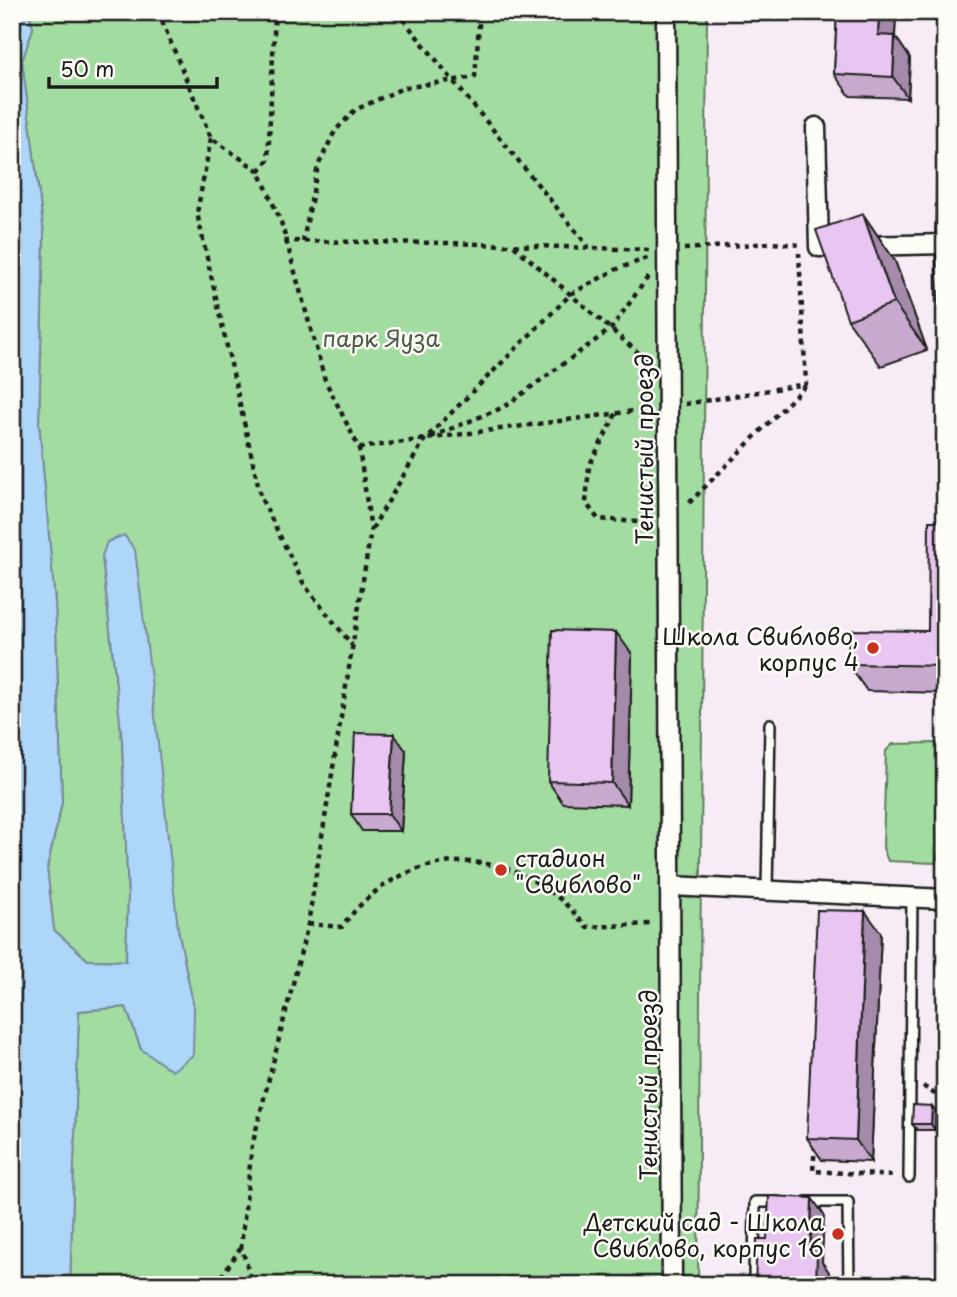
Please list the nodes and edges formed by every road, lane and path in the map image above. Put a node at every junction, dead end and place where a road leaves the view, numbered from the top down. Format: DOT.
graph roads {
  1 [pos="158,12"];
  2 [pos="275,12"];
  3 [pos="397,12"];
  4 [pos="480,12"];
  5 [pos="666,12"];
  6 [pos="453,82"];
  7 [pos="945,96"];
  8 [pos="816,127"];
  9 [pos="211,138"];
  10 [pos="259,171"];
  11 [pos="803,235"];
  12 [pos="285,241"];
  13 [pos="303,242"];
  14 [pos="943,244"];
  15 [pos="514,245"];
  16 [pos="798,245"];
  17 [pos="588,247"];
  18 [pos="667,250"];
  19 [pos="571,295"];
  20 [pos="944,304"];
  21 [pos="611,328"];
  22 [pos="667,377"];
  23 [pos="806,384"];
  24 [pos="668,407"];
  25 [pos="616,414"];
  26 [pos="425,439"];
  27 [pos="359,448"];
  28 [pos="668,523"];
  29 [pos="371,530"];
  30 [pos="353,646"];
  31 [pos="770,724"];
  32 [pos="670,886"];
  33 [pos="767,891"];
  34 [pos="912,898"];
  35 [pos="945,899"];
  36 [pos="652,924"];
  37 [pos="307,925"];
  38 [pos="911,1078"];
  39 [pos="945,1101"];
  40 [pos="815,1143"];
  41 [pos="909,1177"];
  42 [pos="241,1247"];
  43 [pos="216,1285"];
  44 [pos="253,1285"];
  45 [pos="672,1285"];
  46 [pos="754,1285"];
  47 [pos="849,1285"];
  1 -- 9 [label="path"];
  2 -- 10 [label="path"];
  3 -- 6 [label="path"];
  4 -- 6 [label="path"];
  5 -- 18 [label="street, Тенистый проезд"];
  6 -- 13 [label="path"];
  6 -- 17 [label="path"];
  7 -- 14 [label="lane"];
  8 -- 14 [label="street"];
  9 -- 10 [label="path"];
  9 -- 30 [label="path"];
  10 -- 12 [label="path"];
  11 -- 16 [label="path"];
  12 -- 13 [label="path"];
  12 -- 27 [label="path"];
  13 -- 15 [label="path"];
  14 -- 20 [label="lane"];
  15 -- 17 [label="path"];
  15 -- 19 [label="path"];
  16 -- 18 [label="path"];
  16 -- 23 [label="path"];
  17 -- 18 [label="path"];
  18 -- 19 [label="path"];
  18 -- 21 [label="path"];
  18 -- 22 [label="street, Тенистый проезд"];
  19 -- 21 [label="path"];
  19 -- 26 [label="path"];
  21 -- 22 [label="path"];
  21 -- 26 [label="path"];
  22 -- 24 [label="street, Тенистый проезд"];
  23 -- 24 [label="path"];
  23 -- 28 [label="path"];
  24 -- 25 [label="path"];
  24 -- 28 [label="street, Тенистый проезд"];
  25 -- 26 [label="path"];
  25 -- 28 [label="path"];
  26 -- 27 [label="path"];
  26 -- 29 [label="path"];
  27 -- 29 [label="path"];
  28 -- 32 [label="street, Тенистый проезд"];
  29 -- 30 [label="path"];
  30 -- 37 [label="path"];
  31 -- 33 [label="lane"];
  32 -- 33 [label="street"];
  32 -- 45 [label="street, Тенистый проезд"];
  33 -- 34 [label="street"];
  34 -- 35 [label="street"];
  34 -- 38 [label="lane"];
  36 -- 37 [label="path"];
  37 -- 42 [label="path"];
  38 -- 39 [label="path"];
  38 -- 41 [label="lane"];
  40 -- 41 [label="path"];
  42 -- 43 [label="path"];
  42 -- 44 [label="path"];
  46 -- 47 [label="lane"];
}
